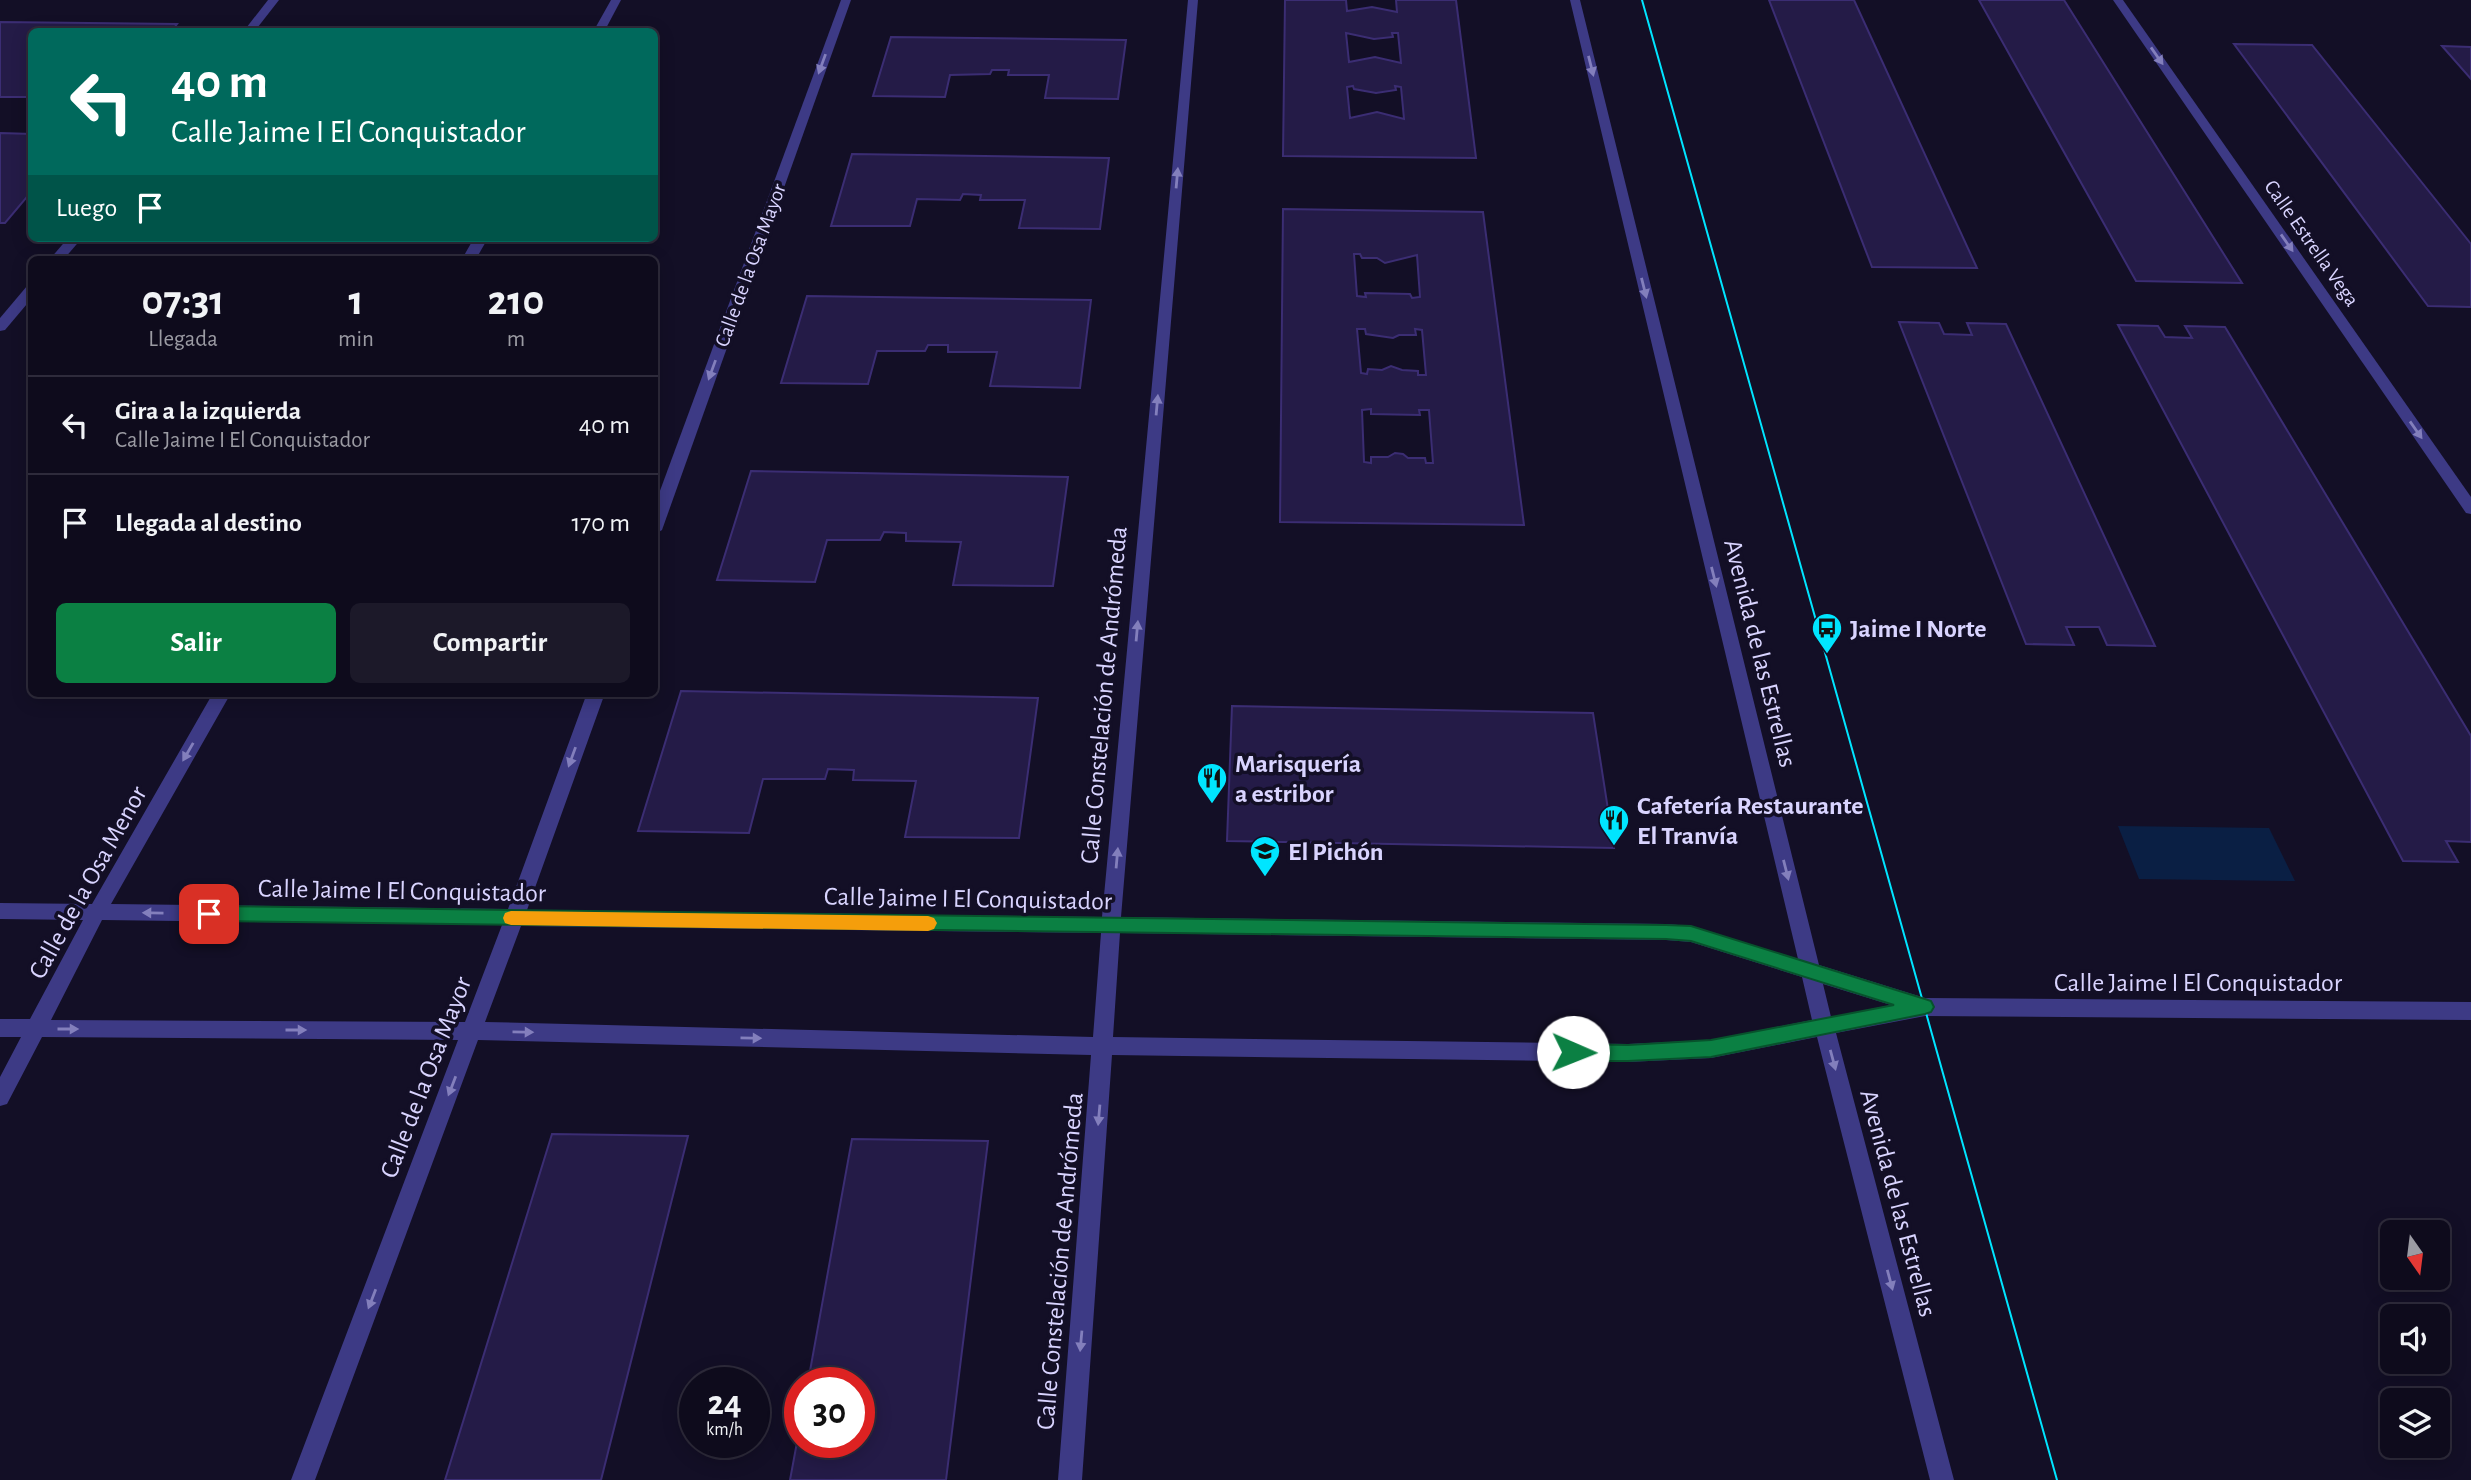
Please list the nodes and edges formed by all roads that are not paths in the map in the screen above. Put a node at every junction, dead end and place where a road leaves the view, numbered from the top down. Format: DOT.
graph roads {
  1 [pos="274,0"];
  2 [pos="616,0"];
  3 [pos="846,0"];
  4 [pos="1193,0"];
  5 [pos="1575,0"];
  6 [pos="2119,0"];
  7 [pos="251,28"];
  8 [pos="600,28"];
  9 [pos="72,242"];
  10 [pos="60,256"];
  11 [pos="28,294"];
  12 [pos="0,327"];
  13 [pos="2471,509"];
  14 [pos="658,519"];
  15 [pos="220,697"];
  16 [pos="595,697"];
  17 [pos="0,911"];
  18 [pos="97,912"];
  19 [pos="514,918"];
  20 [pos="1111,926"];
  21 [pos="1811,971"];
  22 [pos="1925,1007"];
  23 [pos="2471,1011"];
  24 [pos="1824,1027"];
  25 [pos="0,1028"];
  26 [pos="37,1029"];
  27 [pos="472,1031"];
  28 [pos="1104,1046"];
  29 [pos="0,1097"];
  30 [pos="303,1480"];
  31 [pos="1070,1480"];
  32 [pos="1942,1480"];
  1 -- 7 [label="street"];
  2 -- 8 [label="street"];
  3 -- 14 [label="street, Calle de la Osa Mayor, one-way"];
  20 -- 4 [label="street, Calle Constelación de Andrómeda, one-way"];
  5 -- 21 [label="street, Avenida de las Estrellas, one-way"];
  6 -- 13 [label="street, Calle Estrella Vega, one-way"];
  9 -- 10 [label="street"];
  11 -- 12 [label="street"];
  15 -- 18 [label="street, Calle de la Osa Menor, one-way"];
  16 -- 19 [label="street, Calle de la Osa Mayor, one-way"];
  17 -- 18 [label="street, Calle Jaime I El Conquistador"];
  19 -- 18 [label="street, Calle Jaime I El Conquistador, one-way"];
  18 -- 26 [label="street, Calle de la Osa Menor"];
  19 -- 20 [label="street, Calle Jaime I El Conquistador"];
  19 -- 27 [label="street, Calle de la Osa Mayor"];
  20 -- 21 [label="street, Calle Jaime I El Conquistador"];
  20 -- 28 [label="street, Calle Constelación de Andrómeda"];
  21 -- 22 [label="street, Calle Jaime I El Conquistador"];
  21 -- 24 [label="street, Avenida de las Estrellas"];
  22 -- 23 [label="street, Calle Jaime I El Conquistador"];
  22 -- 24 [label="street, Calle Jaime I El Conquistador"];
  24 -- 28 [label="street, Calle Jaime I El Conquistador"];
  24 -- 32 [label="street, Avenida de las Estrellas, one-way"];
  25 -- 26 [label="street, Calle Jaime I El Conquistador"];
  26 -- 27 [label="street, Calle Jaime I El Conquistador, one-way"];
  26 -- 29 [label="street, Calle de la Osa Menor"];
  27 -- 28 [label="street, Calle Jaime I El Conquistador, one-way"];
  27 -- 30 [label="street, Calle de la Osa Mayor, one-way"];
  28 -- 31 [label="street, Calle Constelación de Andrómeda, one-way"];
}
